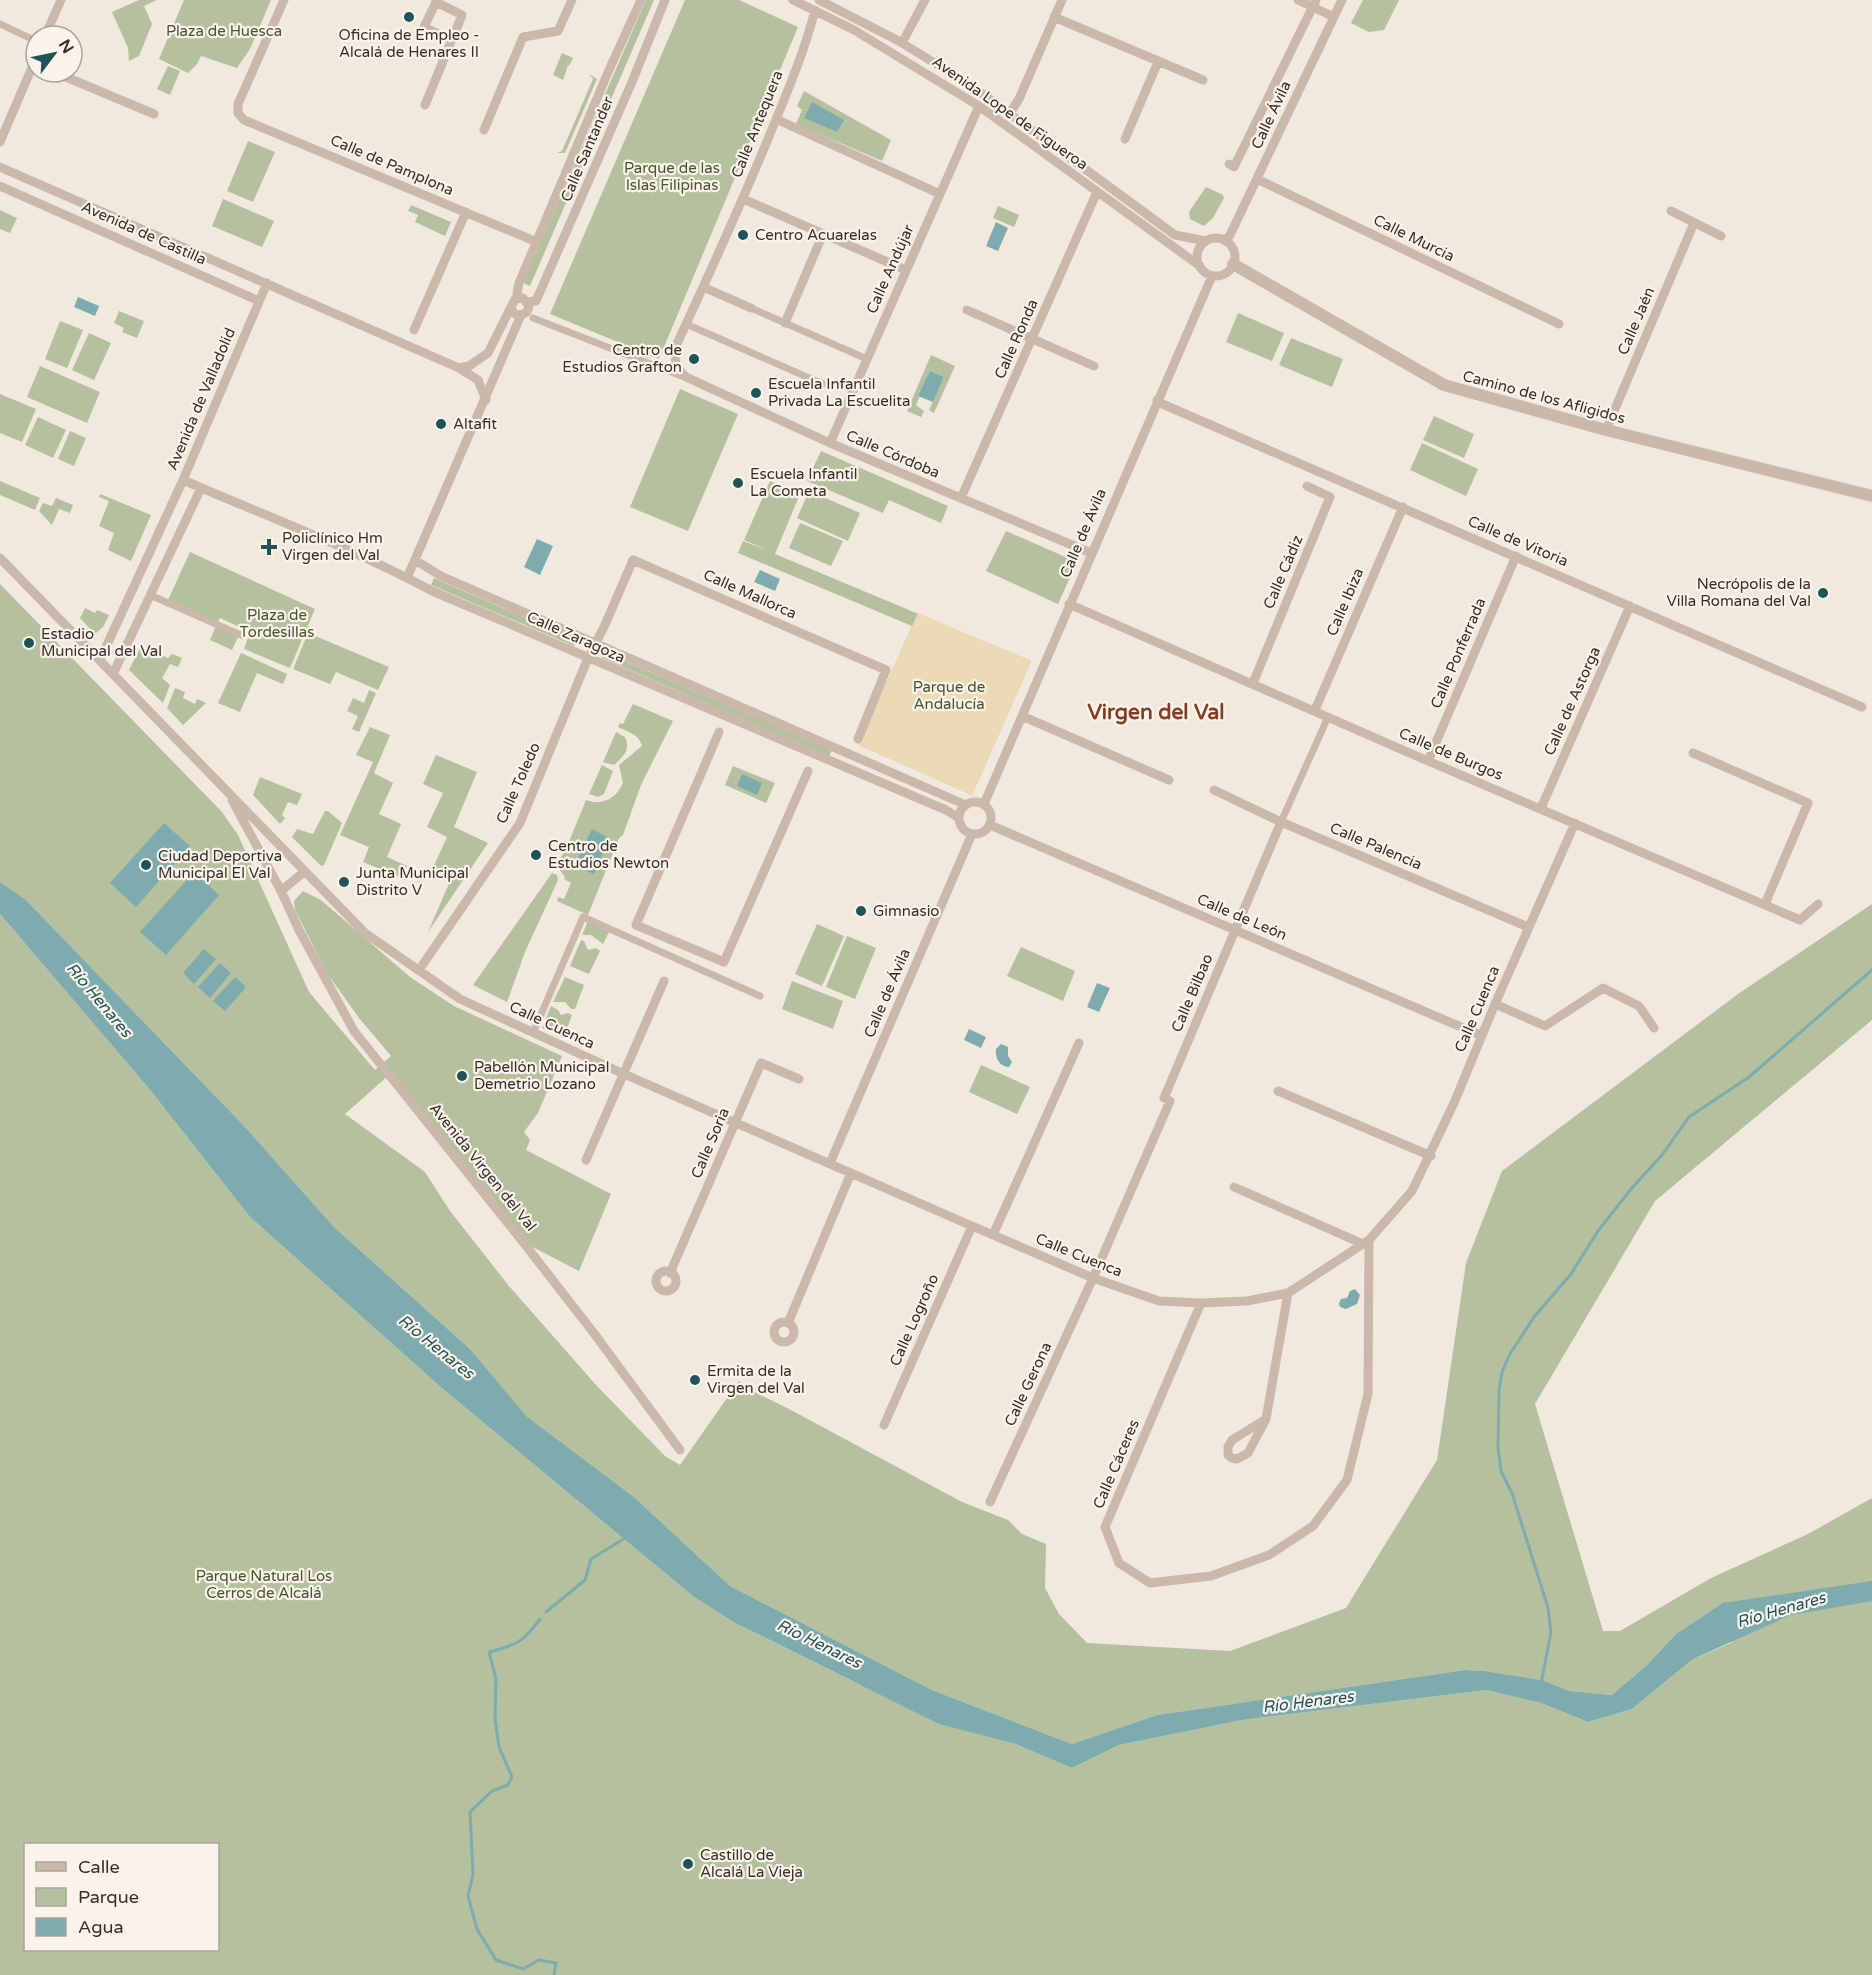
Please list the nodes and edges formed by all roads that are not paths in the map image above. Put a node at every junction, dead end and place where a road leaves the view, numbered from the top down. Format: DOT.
graph roads {
  1 [pos="61,0"];
  2 [pos="284,0"];
  3 [pos="572,0"];
  4 [pos="641,0"];
  5 [pos="665,0"];
  6 [pos="793,0"];
  7 [pos="925,0"];
  8 [pos="1062,0"];
  9 [pos="1298,0"];
  10 [pos="1342,0"];
  11 [pos="436,1"];
  12 [pos="1314,3"];
  13 [pos="817,5"];
  14 [pos="1054,17"];
  15 [pos="1334,17"];
  16 [pos="0,24"];
  17 [pos="50,24"];
  18 [pos="24,35"];
  19 [pos="452,40"];
  20 [pos="902,43"];
  21 [pos="1158,62"];
  22 [pos="1203,80"];
  23 [pos="25,84"];
  24 [pos="83,84"];
  25 [pos="425,105"];
  26 [pos="979,106"];
  27 [pos="1010,113"];
  28 [pos="154,114"];
  29 [pos="776,119"];
  30 [pos="484,130"];
  31 [pos="1125,139"];
  32 [pos="0,142"];
  33 [pos="1228,164"];
  34 [pos="0,167"];
  35 [pos="1257,179"];
  36 [pos="0,186"];
  37 [pos="1097,192"];
  38 [pos="940,194"];
  39 [pos="743,199"];
  40 [pos="1671,211"];
  41 [pos="466,212"];
  42 [pos="1694,223"];
  43 [pos="823,234"];
  44 [pos="1721,236"];
  45 [pos="1206,241"];
  46 [pos="1225,241"];
  47 [pos="537,242"];
  48 [pos="1233,264"];
  49 [pos="1200,267"];
  50 [pos="906,270"];
  51 [pos="1212,276"];
  52 [pos="267,283"];
  53 [pos="703,287"];
  54 [pos="523,300"];
  55 [pos="260,301"];
  56 [pos="751,308"];
  57 [pos="511,309"];
  58 [pos="967,310"];
  59 [pos="521,315"];
  60 [pos="533,318"];
  61 [pos="784,323"];
  62 [pos="686,324"];
  63 [pos="1559,324"];
  64 [pos="415,329"];
  65 [pos="1033,339"];
  66 [pos="867,359"];
  67 [pos="1094,366"];
  68 [pos="459,368"];
  69 [pos="686,377"];
  70 [pos="823,384"];
  71 [pos="486,400"];
  72 [pos="1158,402"];
  73 [pos="1606,430"];
  74 [pos="830,443"];
  75 [pos="183,480"];
  76 [pos="1306,486"];
  77 [pos="201,488"];
  78 [pos="1872,496"];
  79 [pos="961,498"];
  80 [pos="1402,507"];
  81 [pos="170,509"];
  82 [pos="188,516"];
  83 [pos="1091,553"];
  84 [pos="1516,556"];
  85 [pos="0,558"];
  86 [pos="415,560"];
  87 [pos="407,578"];
  88 [pos="150,595"];
  89 [pos="1069,604"];
  90 [pos="1630,606"];
  91 [pos="243,636"];
  92 [pos="596,643"];
  93 [pos="588,658"];
  94 [pos="100,660"];
  95 [pos="113,674"];
  96 [pos="1253,683"];
  97 [pos="1862,707"];
  98 [pos="1315,710"];
  99 [pos="1022,717"];
  100 [pos="1328,717"];
  101 [pos="719,732"];
  102 [pos="858,739"];
  103 [pos="1693,753"];
  104 [pos="1428,761"];
  105 [pos="808,771"];
  106 [pos="1169,780"];
  107 [pos="1214,790"];
  108 [pos="227,791"];
  109 [pos="984,804"];
  110 [pos="966,805"];
  111 [pos="1541,808"];
  112 [pos="959,818"];
  113 [pos="1281,822"];
  114 [pos="1575,823"];
  115 [pos="990,825"];
  116 [pos="972,834"];
  117 [pos="305,871"];
  118 [pos="281,891"];
  119 [pos="1765,904"];
  120 [pos="1818,904"];
  121 [pos="1528,927"];
  122 [pos="1235,930"];
  123 [pos="366,933"];
  124 [pos="419,970"];
  125 [pos="664,981"];
  126 [pos="760,996"];
  127 [pos="1495,1004"];
  128 [pos="1654,1028"];
  129 [pos="533,1033"];
  130 [pos="1482,1036"];
  131 [pos="1079,1043"];
  132 [pos="624,1074"];
  133 [pos="799,1079"];
  134 [pos="1278,1091"];
  135 [pos="735,1122"];
  136 [pos="1431,1156"];
  137 [pos="586,1160"];
  138 [pos="830,1163"];
  139 [pos="851,1173"];
  140 [pos="1234,1187"];
  141 [pos="972,1226"];
  142 [pos="993,1235"];
  143 [pos="1366,1242"];
  144 [pos="670,1273"];
  145 [pos="1093,1278"];
  146 [pos="1288,1293"];
  147 [pos="1201,1303"];
  148 [pos="788,1323"];
  149 [pos="1266,1419"];
  150 [pos="884,1425"];
  151 [pos="680,1450"];
  152 [pos="990,1502"];
  1 -- 17 [label="street"];
  2 -- 41 [label="street, Calle de Pamplona"];
  3 -- 30 [label="street"];
  4 -- 47 [label="street, Calle Santander"];
  5 -- 54 [label="street, Calle Santander"];
  6 -- 13 [label="street, Avenida Lope de Figueroa"];
  7 -- 20 [label="street"];
  8 -- 14 [label="street"];
  9 -- 12 [label="street"];
  10 -- 15 [label="street, Calle Ávila"];
  11 -- 19 [label="street"];
  11 -- 19 [label="street"];
  12 -- 15 [label="street"];
  12 -- 33 [label="street, Calle Ávila"];
  13 -- 20 [label="street, Avenida Lope de Figueroa"];
  13 -- 26 [label="street, Avenida Lope de Figueroa"];
  13 -- 29 [label="street, Calle Antequera"];
  14 -- 21 [label="street"];
  14 -- 27 [label="street"];
  15 -- 35 [label="street, Calle Ávila"];
  16 -- 18 [label="street"];
  19 -- 25 [label="street"];
  20 -- 27 [label="street, Avenida Lope de Figueroa"];
  21 -- 22 [label="street"];
  21 -- 31 [label="street"];
  23 -- 32 [label="street"];
  24 -- 28 [label="street"];
  26 -- 37 [label="street, Avenida Lope de Figueroa"];
  26 -- 38 [label="street, Calle Andújar"];
  27 -- 45 [label="street, Avenida Lope de Figueroa"];
  29 -- 38 [label="street"];
  29 -- 39 [label="street, Calle Antequera"];
  34 -- 52 [label="street, Avenida de Castilla"];
  35 -- 46 [label="street, Calle Ávila"];
  35 -- 63 [label="street, Calle Murcia"];
  36 -- 55 [label="street, Avenida de Castilla"];
  37 -- 49 [label="street, Avenida Lope de Figueroa"];
  37 -- 65 [label="street, Calle Ronda"];
  38 -- 50 [label="street, Calle Andújar"];
  39 -- 43 [label="street"];
  39 -- 53 [label="street, Calle Antequera"];
  40 -- 42 [label="street"];
  41 -- 47 [label="street, Calle de Pamplona"];
  41 -- 64 [label="street"];
  42 -- 44 [label="street"];
  42 -- 73 [label="street, Calle Jaén"];
  43 -- 50 [label="street"];
  43 -- 61 [label="street"];
  45 -- 46 [label="street"];
  45 -- 49 [label="street"];
  46 -- 48 [label="street"];
  47 -- 54 [label="street, Calle Santander"];
  48 -- 51 [label="street"];
  48 -- 73 [label="street, Camino de los Afligidos"];
  49 -- 51 [label="street"];
  50 -- 66 [label="street, Calle Andújar"];
  51 -- 72 [label="street, Calle de Ávila"];
  52 -- 55 [label="street"];
  52 -- 68 [label="street, Avenida de Castilla"];
  53 -- 56 [label="street"];
  53 -- 62 [label="street, Calle Antequera"];
  54 -- 57 [label="street"];
  54 -- 59 [label="street"];
  55 -- 75 [label="street, Avenida de Valladolid"];
  56 -- 61 [label="street"];
  57 -- 59 [label="street"];
  57 -- 68 [label="street"];
  58 -- 65 [label="street"];
  59 -- 71 [label="street"];
  60 -- 69 [label="street"];
  61 -- 66 [label="street"];
  62 -- 69 [label="street, Calle Antequera"];
  62 -- 70 [label="street"];
  65 -- 67 [label="street"];
  65 -- 79 [label="street, Calle Ronda"];
  66 -- 74 [label="street, Calle Andújar"];
  68 -- 71 [label="street, Avenida de Castilla"];
  69 -- 74 [label="street, Calle Córdoba"];
  71 -- 86 [label="street"];
  72 -- 80 [label="street, Calle de Vitoria"];
  72 -- 83 [label="street, Calle de Ávila"];
  73 -- 78 [label="street, Camino de los Afligidos"];
  74 -- 79 [label="street, Calle Córdoba"];
  75 -- 77 [label="street, Calle Zaragoza"];
  75 -- 81 [label="street, Avenida de Valladolid"];
  76 -- 96 [label="street, Calle Cádiz"];
  77 -- 82 [label="street"];
  77 -- 87 [label="street, Calle Zaragoza"];
  79 -- 83 [label="street, Calle Córdoba"];
  80 -- 84 [label="street, Calle de Vitoria"];
  80 -- 98 [label="street, Calle Ibiza"];
  81 -- 82 [label="street"];
  81 -- 94 [label="street, Avenida de Valladolid"];
  82 -- 88 [label="street"];
  83 -- 89 [label="street, Calle de Ávila"];
  84 -- 90 [label="street, Calle de Vitoria"];
  84 -- 104 [label="street, Calle Ponferrada"];
  85 -- 94 [label="street, Avenida Virgen del Val"];
  86 -- 87 [label="street"];
  86 -- 92 [label="street, Calle Zaragoza"];
  87 -- 93 [label="street, Calle Zaragoza"];
  88 -- 91 [label="street"];
  88 -- 95 [label="street"];
  89 -- 96 [label="street, Calle de Burgos"];
  89 -- 99 [label="street, Calle de Ávila"];
  90 -- 97 [label="street, Calle de Vitoria"];
  90 -- 111 [label="street, Calle de Astorga"];
  92 -- 93 [label="street, Calle Mallorca"];
  92 -- 102 [label="street, Calle Mallorca"];
  92 -- 110 [label="street, Calle Zaragoza"];
  93 -- 112 [label="street, Calle Zaragoza"];
  93 -- 124 [label="street, Calle Toledo"];
  94 -- 95 [label="street, Avenida Virgen del Val"];
  95 -- 108 [label="street, Avenida Virgen del Val"];
  96 -- 98 [label="street, Calle de Burgos"];
  98 -- 100 [label="street, Calle de Burgos"];
  99 -- 106 [label="street"];
  99 -- 109 [label="street, Calle de Ávila"];
  100 -- 104 [label="street, Calle de Burgos"];
  100 -- 113 [label="street, Calle Bilbao"];
  101 -- 105 [label="street"];
  103 -- 119 [label="street"];
  104 -- 111 [label="street, Calle de Burgos"];
  107 -- 113 [label="street, Calle Palencia"];
  108 -- 117 [label="street, Avenida Virgen del Val"];
  108 -- 118 [label="street, Avenida Virgen del Val"];
  109 -- 110 [label="street"];
  109 -- 115 [label="street"];
  110 -- 112 [label="street"];
  111 -- 114 [label="street, Calle de Burgos"];
  112 -- 116 [label="street"];
  113 -- 121 [label="street, Calle Palencia"];
  113 -- 122 [label="street, Calle Bilbao"];
  114 -- 119 [label="street, Calle de Burgos"];
  114 -- 121 [label="street, Calle Cuenca"];
  115 -- 116 [label="street"];
  115 -- 122 [label="street, Calle de León"];
  116 -- 138 [label="street, Calle de Ávila"];
  117 -- 118 [label="street"];
  117 -- 123 [label="street, Avenida Virgen del Val"];
  118 -- 151 [label="street, Avenida Virgen del Val"];
  119 -- 120 [label="street, Calle de Burgos"];
  121 -- 127 [label="street, Calle Cuenca"];
  122 -- 130 [label="street, Calle de León"];
  122 -- 145 [label="street, Calle Bilbao"];
  123 -- 124 [label="street, Calle Cuenca"];
  124 -- 129 [label="street, Calle Cuenca"];
  125 -- 132 [label="street"];
  126 -- 129 [label="street"];
  127 -- 128 [label="street"];
  127 -- 130 [label="street, Calle Cuenca"];
  129 -- 132 [label="street, Calle Cuenca"];
  130 -- 136 [label="street, Calle Cuenca"];
  131 -- 142 [label="street"];
  132 -- 135 [label="street, Calle Cuenca"];
  132 -- 137 [label="street"];
  133 -- 135 [label="street, Calle Soria"];
  134 -- 136 [label="street"];
  135 -- 138 [label="street, Calle Cuenca"];
  135 -- 144 [label="street, Calle Soria"];
  136 -- 143 [label="street, Calle Cuenca"];
  138 -- 139 [label="street, Calle Cuenca"];
  139 -- 141 [label="street, Calle Cuenca"];
  139 -- 148 [label="street"];
  140 -- 143 [label="street"];
  141 -- 142 [label="street, Calle Cuenca"];
  141 -- 150 [label="street, Calle Logroño"];
  142 -- 145 [label="street, Calle Cuenca"];
  143 -- 146 [label="street, Calle Cuenca"];
  143 -- 147 [label="street, Calle Cáceres"];
  145 -- 147 [label="street, Calle Cuenca"];
  145 -- 152 [label="street, Calle Gerona"];
  146 -- 147 [label="street, Calle Cuenca"];
  146 -- 149 [label="street"];
  149 -- 149 [label="street"];
}
